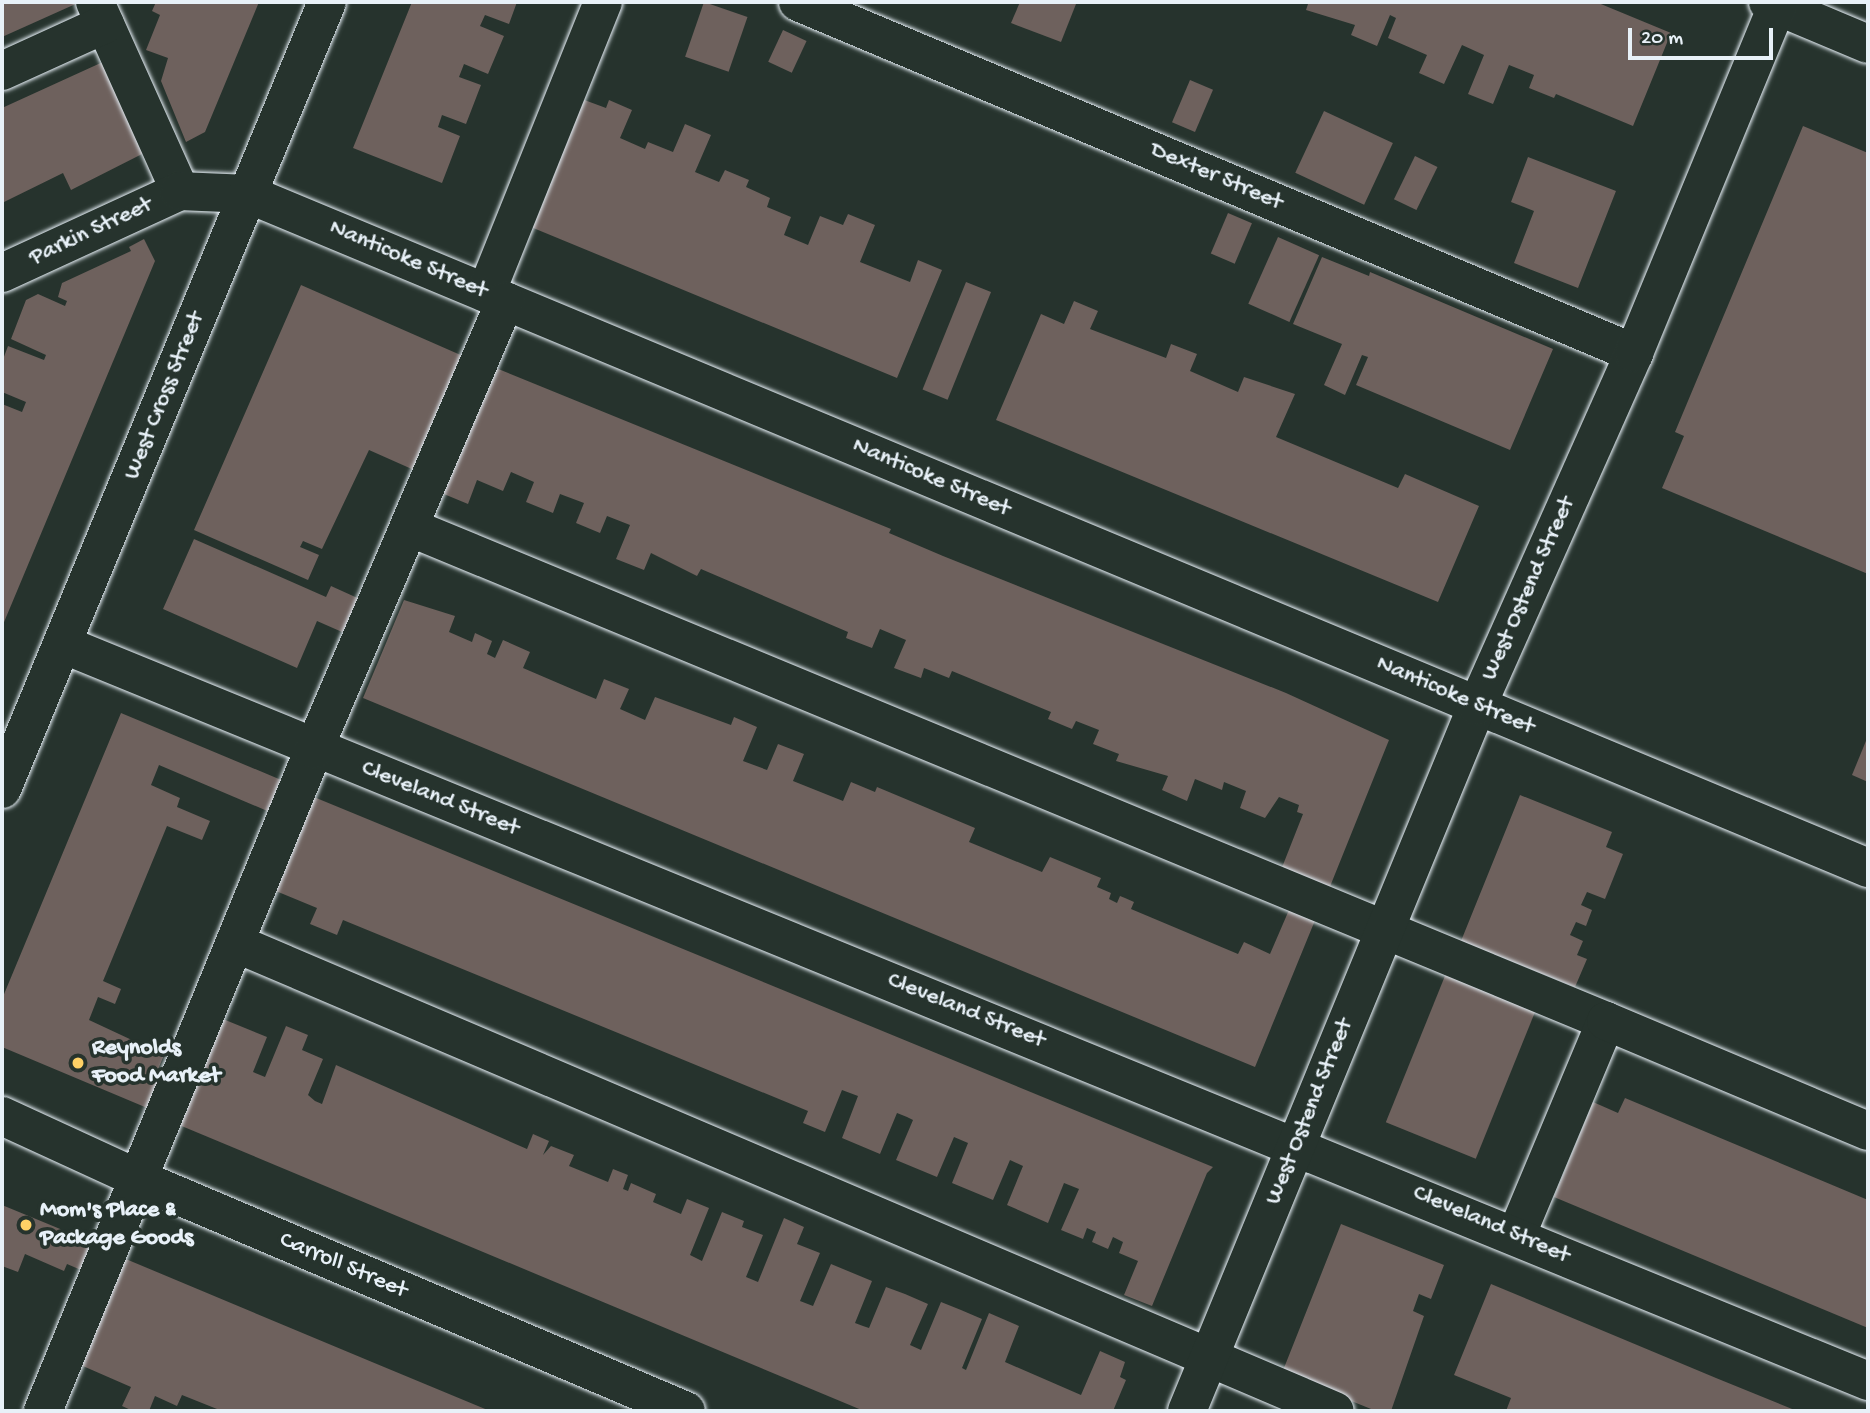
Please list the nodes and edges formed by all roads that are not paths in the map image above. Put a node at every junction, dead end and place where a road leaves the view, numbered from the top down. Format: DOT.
graph roads {
  1 [pos="327,2"];
  2 [pos="603,2"];
  3 [pos="798,2"];
  4 [pos="1775,3"];
  5 [pos="100,13"];
  6 [pos="1868,44"];
  7 [pos="2,71"];
  8 [pos="180,191"];
  9 [pos="248,194"];
  10 [pos="2,273"];
  11 [pos="495,297"];
  12 [pos="1633,353"];
  13 [pos="409,527"];
  14 [pos="62,643"];
  15 [pos="1477,706"];
  16 [pos="314,749"];
  17 [pos="2,789"];
  18 [pos="1868,868"];
  19 [pos="1385,929"];
  20 [pos="235,943"];
  21 [pos="1606,1021"];
  22 [pos="2,1116"];
  23 [pos="1868,1131"];
  24 [pos="1297,1144"];
  25 [pos="139,1179"];
  26 [pos="1516,1236"];
  27 [pos="1209,1358"];
  28 [pos="1868,1381"];
  29 [pos="43,1411"];
  30 [pos="686,1411"];
  31 [pos="1187,1411"];
  32 [pos="1335,1411"];
  1 -- 9 [label="street, West Cross Street"];
  2 -- 11 [label="street"];
  3 -- 12 [label="street, Dexter Street"];
  4 -- 6 [label="street"];
  4 -- 12 [label="street, West Ostend Street"];
  5 -- 7 [label="street"];
  5 -- 8 [label="street"];
  8 -- 9 [label="street, Nanticoke Street"];
  8 -- 10 [label="street, Parkin Street"];
  9 -- 11 [label="street, Nanticoke Street"];
  9 -- 14 [label="street, West Cross Street"];
  11 -- 13 [label="street"];
  11 -- 15 [label="street, Nanticoke Street"];
  12 -- 15 [label="street, West Ostend Street"];
  13 -- 16 [label="street"];
  13 -- 19 [label="street"];
  14 -- 16 [label="street, Cleveland Street"];
  14 -- 17 [label="street, West Cross Street"];
  15 -- 18 [label="street, Nanticoke Street"];
  15 -- 19 [label="street, West Ostend Street"];
  16 -- 20 [label="street"];
  16 -- 24 [label="street, Cleveland Street"];
  19 -- 21 [label="street"];
  19 -- 24 [label="street, West Ostend Street"];
  20 -- 25 [label="street"];
  20 -- 27 [label="street"];
  21 -- 23 [label="street"];
  21 -- 26 [label="street"];
  22 -- 25 [label="street, Carroll Street"];
  24 -- 26 [label="street, Cleveland Street"];
  24 -- 27 [label="street, West Ostend Street"];
  25 -- 29 [label="street"];
  25 -- 30 [label="street, Carroll Street"];
  26 -- 28 [label="street, Cleveland Street"];
  27 -- 31 [label="street, West Ostend Street"];
  27 -- 32 [label="street"];
}
